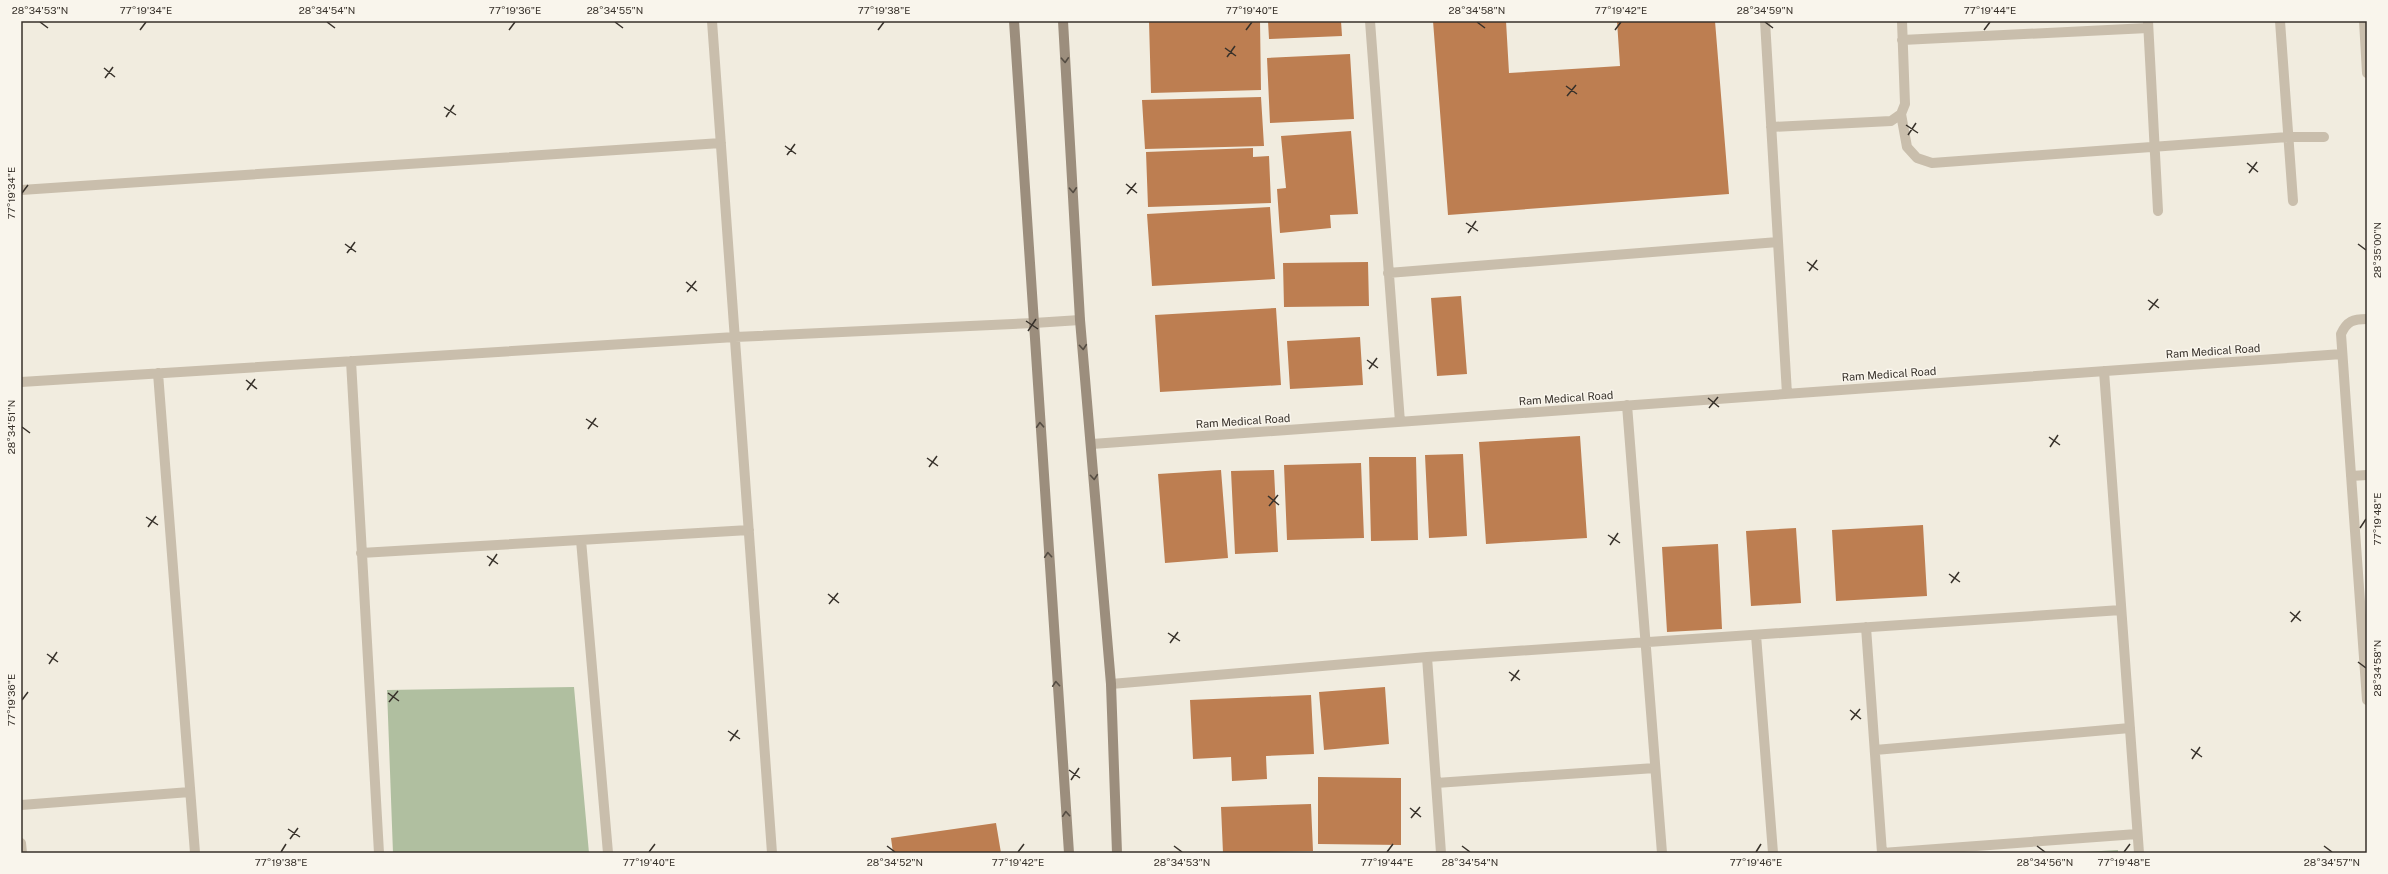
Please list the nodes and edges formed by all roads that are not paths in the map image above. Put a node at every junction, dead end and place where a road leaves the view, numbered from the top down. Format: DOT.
graph roads {
  1 [pos="712,21"];
  2 [pos="1014,21"];
  3 [pos="1063,21"];
  4 [pos="1370,21"];
  5 [pos="1765,21"];
  6 [pos="1902,21"];
  7 [pos="2280,21"];
  8 [pos="2364,21"];
  9 [pos="2148,24"];
  10 [pos="1902,40"];
  11 [pos="2367,73"];
  12 [pos="1901,114"];
  13 [pos="1772,127"];
  14 [pos="2288,136"];
  15 [pos="2324,136"];
  16 [pos="721,143"];
  17 [pos="2155,146"];
  18 [pos="21,190"];
  19 [pos="2293,201"];
  20 [pos="2158,211"];
  21 [pos="1778,242"];
  22 [pos="1388,273"];
  23 [pos="2367,319"];
  24 [pos="1080,320"];
  25 [pos="1034,323"];
  26 [pos="735,337"];
  27 [pos="2342,354"];
  28 [pos="351,361"];
  29 [pos="2104,371"];
  30 [pos="158,373"];
  31 [pos="21,382"];
  32 [pos="1787,394"];
  33 [pos="1627,405"];
  34 [pos="1400,422"];
  35 [pos="1092,444"];
  36 [pos="2367,475"];
  37 [pos="2351,476"];
  38 [pos="749,530"];
  39 [pos="581,540"];
  40 [pos="360,553"];
  41 [pos="2121,610"];
  42 [pos="2364,617"];
  43 [pos="1866,627"];
  44 [pos="1756,635"];
  45 [pos="1645,642"];
  46 [pos="1427,657"];
  47 [pos="1111,684"];
  48 [pos="2367,700"];
  49 [pos="2130,728"];
  50 [pos="1875,750"];
  51 [pos="1655,768"];
  52 [pos="1436,783"];
  53 [pos="190,792"];
  54 [pos="21,805"];
  55 [pos="2137,834"];
  56 [pos="21,843"];
  57 [pos="22,853"];
  58 [pos="195,853"];
  59 [pos="379,853"];
  60 [pos="608,853"];
  61 [pos="772,853"];
  62 [pos="1069,853"];
  63 [pos="1117,853"];
  64 [pos="1441,853"];
  65 [pos="1662,853"];
  66 [pos="1773,853"];
  67 [pos="1882,853"];
  68 [pos="2139,853"];
  1 -- 16 [label="street"];
  2 -- 25 [label="street"];
  3 -- 24 [label="street, one-way"];
  4 -- 22 [label="street"];
  5 -- 13 [label="street"];
  6 -- 10 [label="street"];
  7 -- 14 [label="street"];
  8 -- 11 [label="street"];
  9 -- 10 [label="street"];
  9 -- 17 [label="street"];
  10 -- 12 [label="street"];
  12 -- 13 [label="street"];
  12 -- 17 [label="street"];
  13 -- 21 [label="street"];
  14 -- 15 [label="street"];
  14 -- 17 [label="street"];
  14 -- 19 [label="street"];
  16 -- 18 [label="street"];
  16 -- 26 [label="street"];
  17 -- 20 [label="street"];
  21 -- 22 [label="street"];
  21 -- 32 [label="street"];
  22 -- 34 [label="street"];
  23 -- 27 [label="street"];
  24 -- 25 [label="street"];
  24 -- 35 [label="street, one-way"];
  25 -- 26 [label="street"];
  62 -- 25 [label="street, one-way"];
  26 -- 28 [label="street"];
  26 -- 38 [label="street"];
  27 -- 29 [label="street, Ram Medical Road"];
  27 -- 37 [label="street"];
  28 -- 30 [label="street"];
  28 -- 40 [label="street"];
  29 -- 32 [label="street, Ram Medical Road"];
  29 -- 41 [label="street"];
  30 -- 31 [label="street"];
  30 -- 53 [label="street"];
  32 -- 33 [label="street, Ram Medical Road"];
  33 -- 34 [label="street, Ram Medical Road"];
  33 -- 45 [label="street"];
  34 -- 35 [label="street, Ram Medical Road"];
  35 -- 47 [label="street, one-way"];
  36 -- 37 [label="street"];
  37 -- 42 [label="street"];
  38 -- 39 [label="street"];
  38 -- 61 [label="street"];
  39 -- 40 [label="street"];
  39 -- 60 [label="street"];
  40 -- 59 [label="street"];
  41 -- 43 [label="street"];
  41 -- 49 [label="street"];
  42 -- 48 [label="street"];
  43 -- 44 [label="street"];
  43 -- 50 [label="street"];
  44 -- 45 [label="street"];
  44 -- 66 [label="street"];
  45 -- 46 [label="street"];
  45 -- 51 [label="street"];
  46 -- 47 [label="street"];
  46 -- 52 [label="street"];
  47 -- 63 [label="street"];
  49 -- 50 [label="street"];
  49 -- 55 [label="street"];
  50 -- 67 [label="street"];
  51 -- 52 [label="street"];
  51 -- 65 [label="street"];
  52 -- 64 [label="street"];
  53 -- 54 [label="street"];
  53 -- 58 [label="street"];
  55 -- 67 [label="street"];
  55 -- 68 [label="street"];
  56 -- 57 [label="street"];
}
